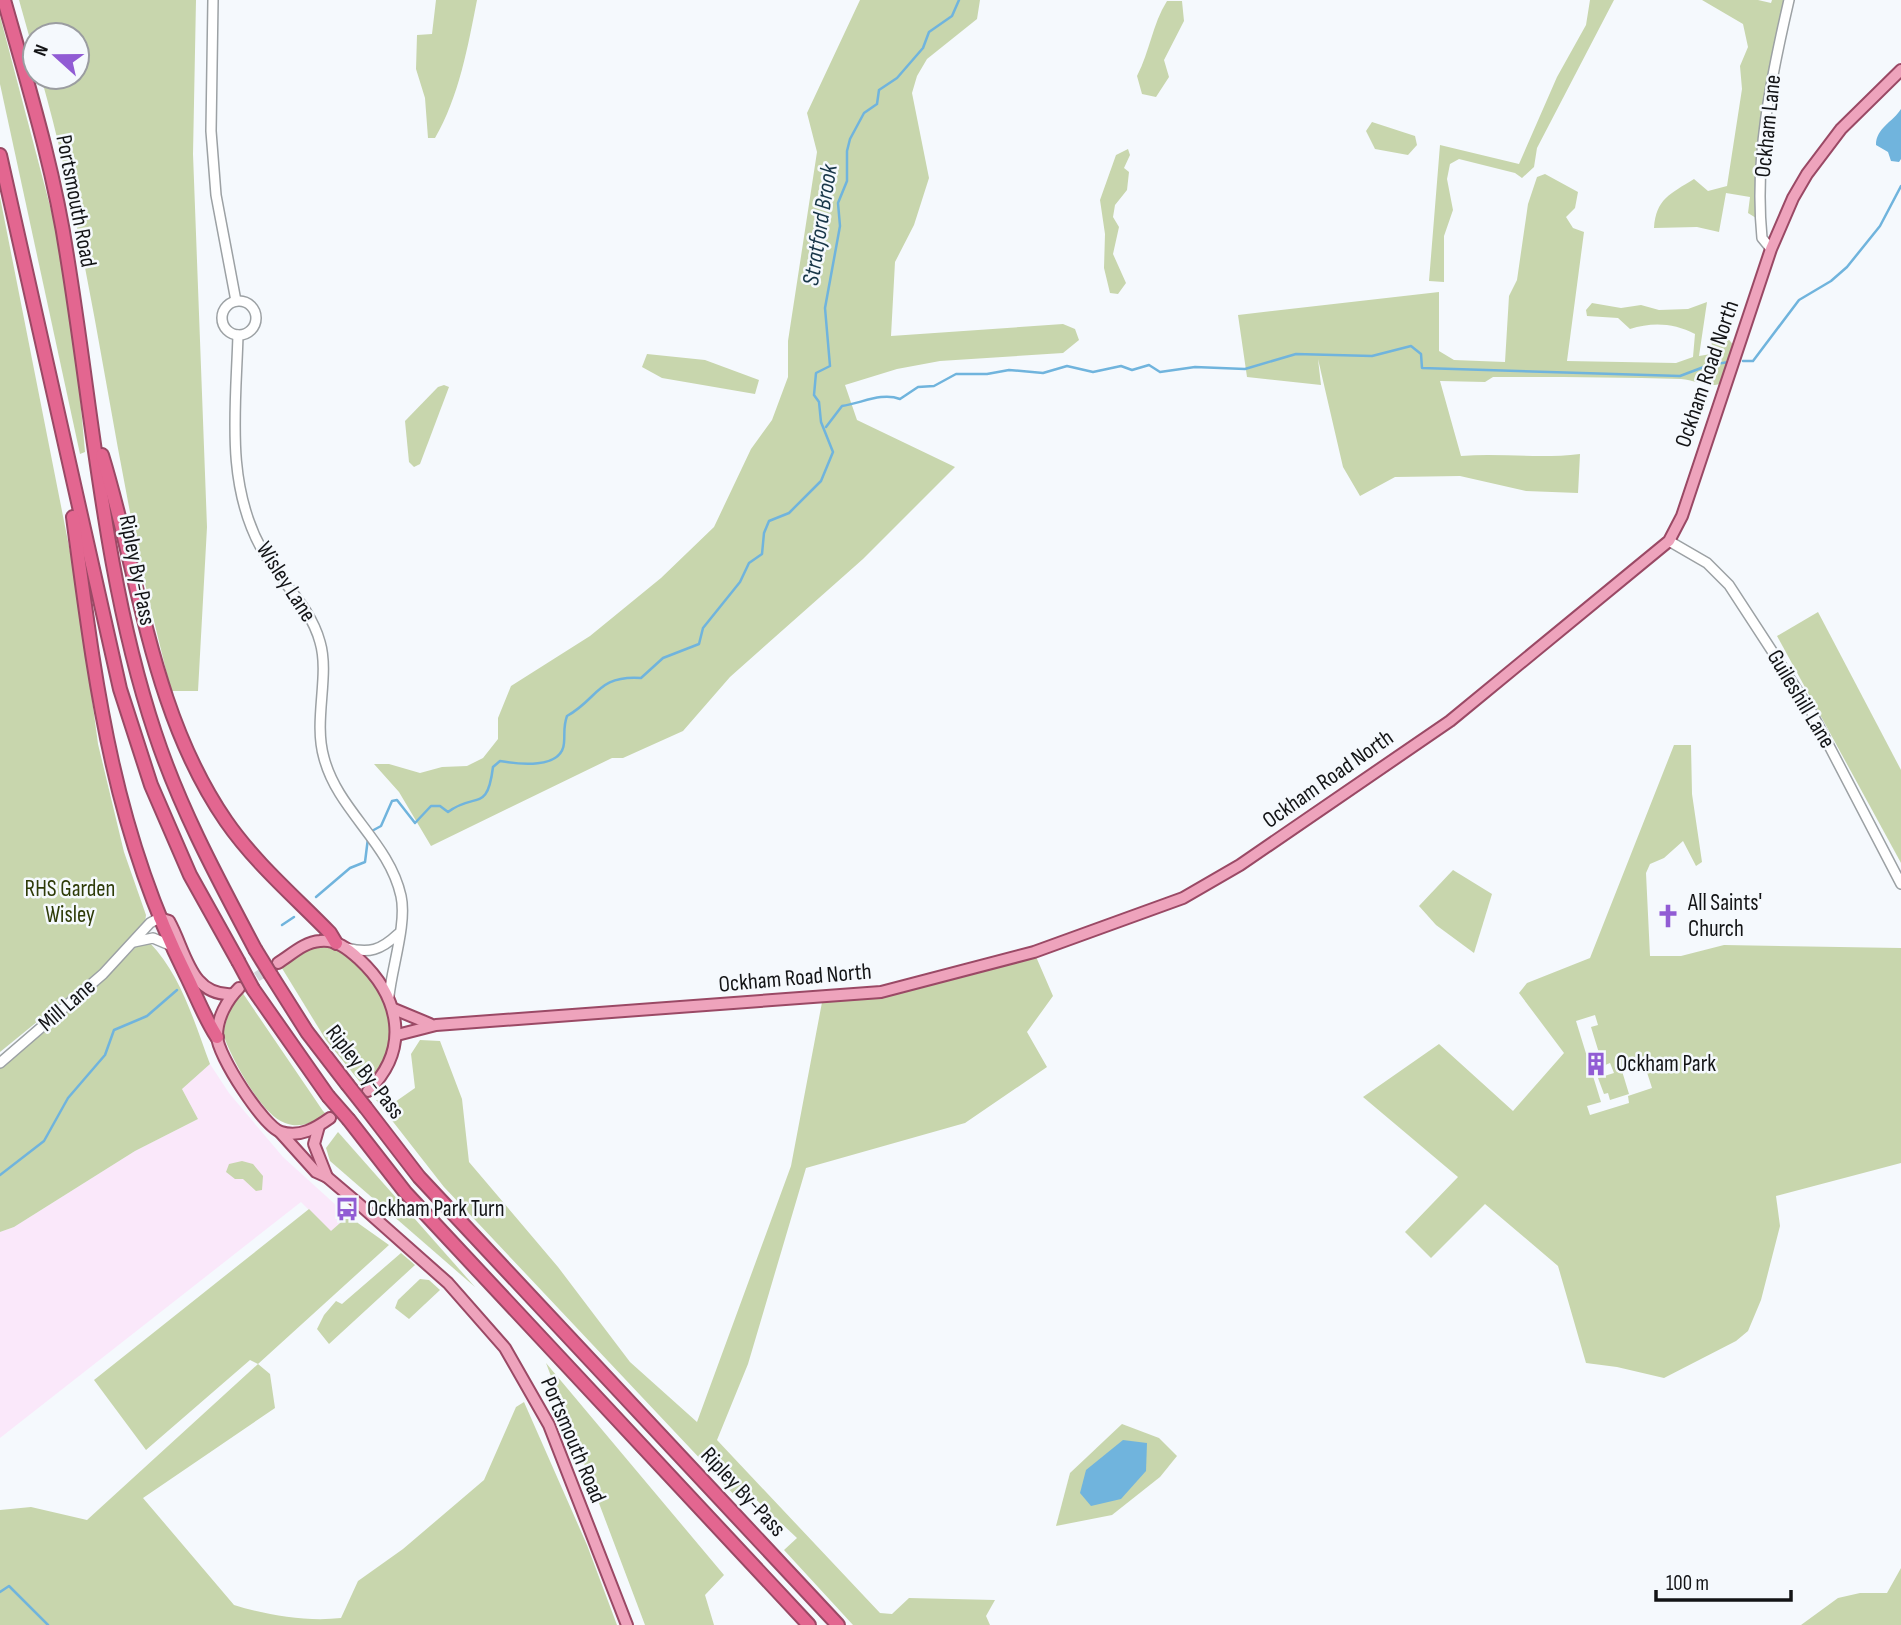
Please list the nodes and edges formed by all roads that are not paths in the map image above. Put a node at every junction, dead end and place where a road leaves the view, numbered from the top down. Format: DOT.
graph roads {
  1 [pos="4,0"];
  2 [pos="213,0"];
  3 [pos="1789,0"];
  4 [pos="1901,70"];
  5 [pos="0,155"];
  6 [pos="1771,249"];
  7 [pos="236,301"];
  8 [pos="238,335"];
  9 [pos="89,415"];
  10 [pos="62,430"];
  11 [pos="1669,541"];
  12 [pos="1901,884"];
  13 [pos="159,918"];
  14 [pos="398,934"];
  15 [pos="131,944"];
  16 [pos="341,945"];
  17 [pos="172,946"];
  18 [pos="274,969"];
  19 [pos="389,996"];
  20 [pos="394,1009"];
  21 [pos="436,1025"];
  22 [pos="397,1035"];
  23 [pos="217,1037"];
  24 [pos="0,1063"];
  25 [pos="368,1091"];
  26 [pos="330,1118"];
  27 [pos="319,1126"];
  28 [pos="280,1132"];
  29 [pos="327,1177"];
  30 [pos="627,1625"];
  31 [pos="809,1625"];
  32 [pos="838,1625"];
  1 -- 9 [label="highway, Portsmouth Road"];
  2 -- 7 [label="street, Wisley Lane"];
  3 -- 6 [label="street, Ockham Lane"];
  4 -- 6 [label="main road, Ockham Road North"];
  5 -- 10 [label="highway"];
  6 -- 11 [label="main road, Ockham Road North"];
  7 -- 8 [label="street, Wisley Lane"];
  7 -- 8 [label="street, Wisley Lane"];
  8 -- 14 [label="street, Wisley Lane"];
  9 -- 16 [label="highway"];
  9 -- 18 [label="highway, Ripley By-Pass, bridge"];
  10 -- 13 [label="highway"];
  10 -- 31 [label="highway, Ripley By-Pass, bridge"];
  11 -- 12 [label="street, Guileshill Lane"];
  11 -- 21 [label="main road, Ockham Road North"];
  13 -- 15 [label="street, Mill Lane"];
  13 -- 17 [label="highway"];
  13 -- 23 [label="main road"];
  14 -- 16 [label="street"];
  14 -- 19 [label="street, Wisley Lane"];
  15 -- 17 [label="street"];
  15 -- 24 [label="street, Mill Lane"];
  16 -- 18 [label="main road"];
  16 -- 19 [label="main road"];
  17 -- 23 [label="highway"];
  18 -- 32 [label="highway, Ripley By-Pass, bridge"];
  19 -- 20 [label="main road"];
  20 -- 21 [label="main road, Ockham Road North"];
  20 -- 22 [label="main road"];
  21 -- 22 [label="main road, Ockham Road North"];
  22 -- 25 [label="main road"];
  23 -- 28 [label="main road, Portsmouth Road"];
  26 -- 27 [label="main road"];
  27 -- 28 [label="main road"];
  27 -- 29 [label="main road, Portsmouth Road"];
  28 -- 29 [label="main road, Portsmouth Road"];
  29 -- 30 [label="main road, Portsmouth Road"];
}
